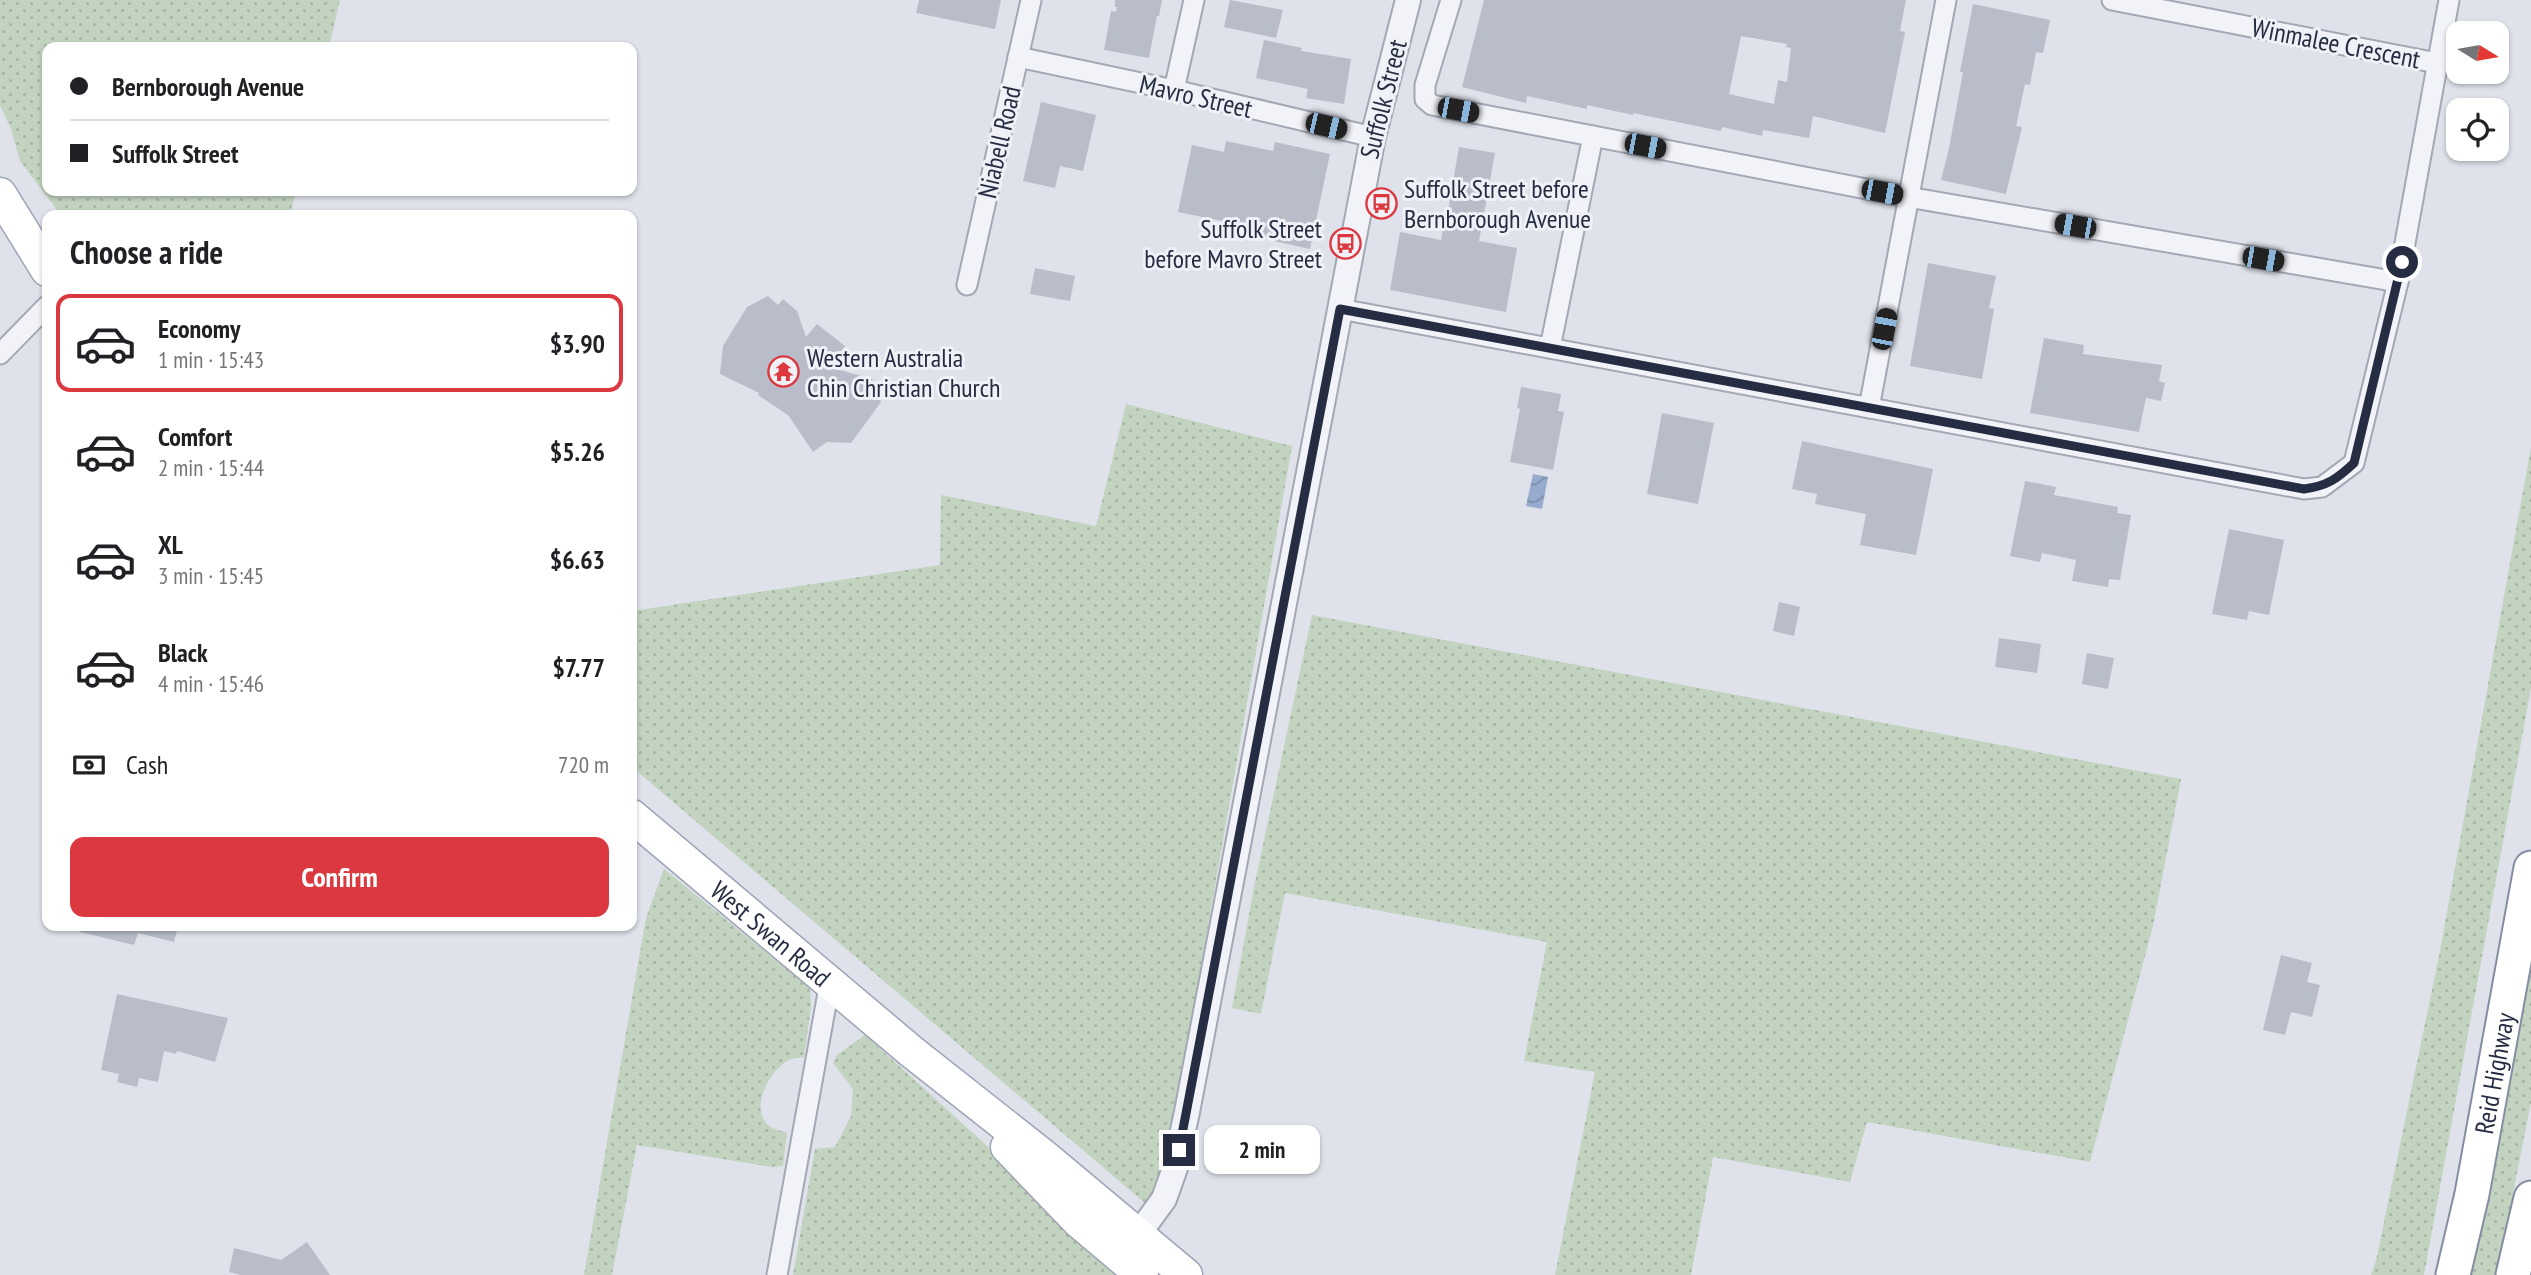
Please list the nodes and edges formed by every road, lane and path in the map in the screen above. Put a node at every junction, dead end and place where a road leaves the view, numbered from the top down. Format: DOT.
graph roads {
  1 [pos="1031,0"];
  2 [pos="1194,0"];
  3 [pos="1408,0"];
  4 [pos="1451,0"];
  5 [pos="1946,0"];
  6 [pos="2112,0"];
  7 [pos="2449,0"];
  8 [pos="1018,57"];
  9 [pos="2437,63"];
  10 [pos="1174,90"];
  11 [pos="1593,136"];
  12 [pos="1373,137"];
  13 [pos="0,194"];
  14 [pos="1908,197"];
  15 [pos="42,262"];
  16 [pos="2399,282"];
  17 [pos="967,285"];
  18 [pos="1340,309"];
  19 [pos="42,311"];
  20 [pos="1550,348"];
  21 [pos="0,354"];
  22 [pos="1869,408"];
  23 [pos="637,820"];
  24 [pos="2531,868"];
  25 [pos="830,982"];
  26 [pos="2531,1198"];
  27 [pos="1134,1256"];
  28 [pos="777,1275"];
  29 [pos="1186,1275"];
  30 [pos="2453,1275"];
  31 [pos="2514,1275"];
  1 -- 8 [label="street, Niabell Road"];
  2 -- 10 [label="street"];
  3 -- 12 [label="street, Suffolk Street"];
  4 -- 11 [label="street"];
  5 -- 14 [label="street"];
  6 -- 9 [label="street, Winmalee Crescent"];
  7 -- 9 [label="street"];
  8 -- 10 [label="street, Mavro Street"];
  8 -- 17 [label="street, Niabell Road"];
  9 -- 16 [label="street"];
  10 -- 12 [label="street, Mavro Street"];
  11 -- 14 [label="street"];
  11 -- 20 [label="street"];
  12 -- 18 [label="street, Suffolk Street"];
  13 -- 15 [label="main road"];
  14 -- 16 [label="street"];
  14 -- 22 [label="street"];
  16 -- 22 [label="street"];
  18 -- 20 [label="street"];
  18 -- 27 [label="street, Suffolk Street"];
  19 -- 21 [label="street"];
  20 -- 22 [label="street"];
  23 -- 25 [label="main road, West Swan Road"];
  24 -- 30 [label="highway, Reid Highway"];
  25 -- 27 [label="main road, West Swan Road"];
  25 -- 28 [label="street"];
  26 -- 31 [label="highway"];
  27 -- 29 [label="main road, West Swan Road"];
}
